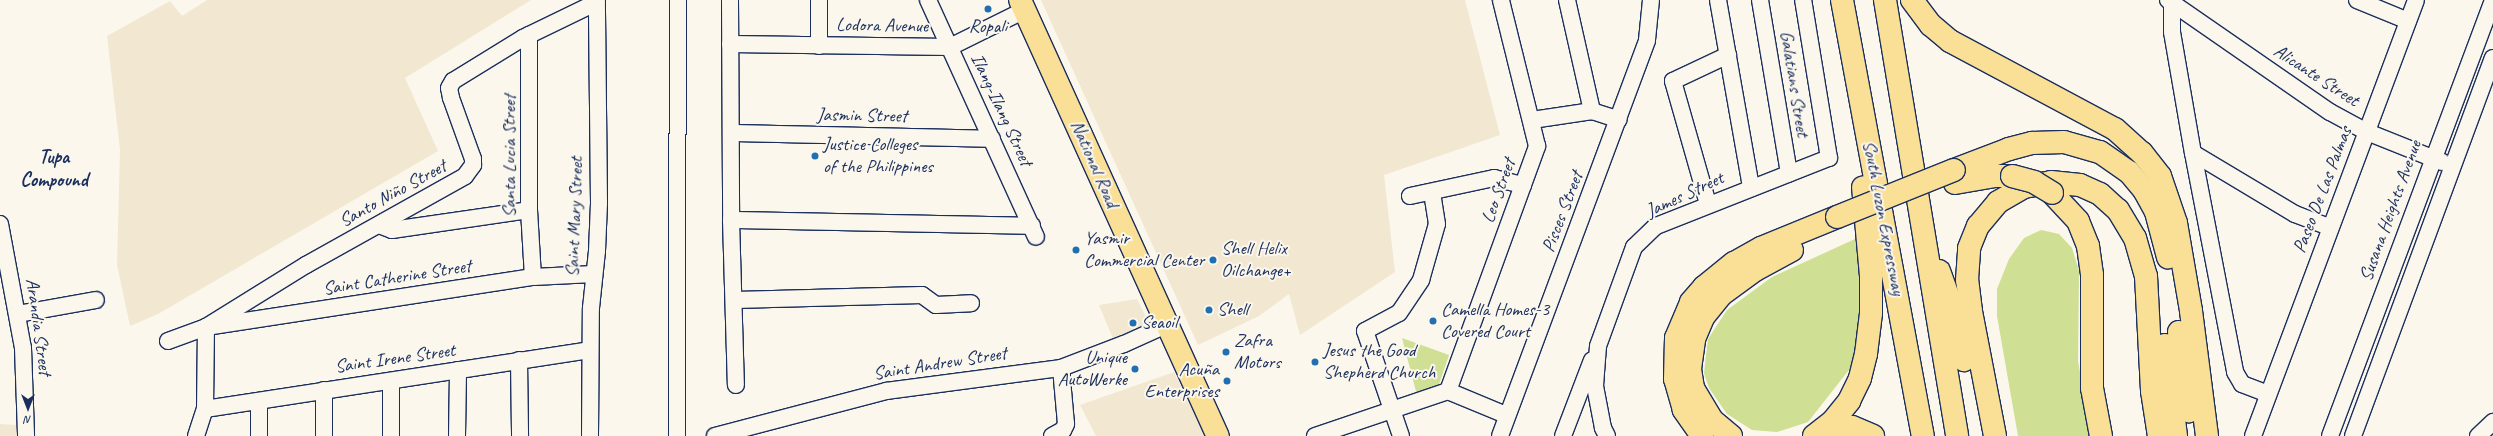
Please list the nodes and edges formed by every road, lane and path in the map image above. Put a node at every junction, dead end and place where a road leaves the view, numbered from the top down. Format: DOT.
graph roads {
  1 [pos="678,0"];
  2 [pos="730,0"];
  3 [pos="819,0"];
  4 [pos="928,0"];
  5 [pos="1501,0"];
  6 [pos="1567,0"];
  7 [pos="1651,0"];
  8 [pos="1718,0"];
  9 [pos="1760,0"];
  10 [pos="1803,0"];
  11 [pos="1842,0"];
  12 [pos="1886,0"];
  13 [pos="1912,0"];
  14 [pos="2357,0"];
  15 [pos="2416,0"];
  16 [pos="2492,0"];
  17 [pos="597,1"];
  18 [pos="2170,2"];
  19 [pos="1022,5"];
  20 [pos="2408,21"];
  21 [pos="529,35"];
  22 [pos="730,44"];
  23 [pos="819,46"];
  24 [pos="950,47"];
  25 [pos="1728,55"];
  26 [pos="2493,58"];
  27 [pos="1592,111"];
  28 [pos="1863,114"];
  29 [pos="1532,120"];
  30 [pos="1619,120"];
  31 [pos="2367,132"];
  32 [pos="731,133"];
  33 [pos="992,139"];
  34 [pos="2193,153"];
  35 [pos="2432,158"];
  36 [pos="2453,166"];
  37 [pos="1789,174"];
  38 [pos="1955,176"];
  39 [pos="1523,185"];
  40 [pos="1751,187"];
  41 [pos="1432,193"];
  42 [pos="1410,196"];
  43 [pos="1708,204"];
  44 [pos="529,210"];
  45 [pos="1918,212"];
  46 [pos="731,220"];
  47 [pos="1839,223"];
  48 [pos="0,224"];
  49 [pos="379,225"];
  50 [pos="2330,227"];
  51 [pos="594,274"];
  52 [pos="533,277"];
  53 [pos="96,300"];
  54 [pos="734,300"];
  55 [pos="971,303"];
  56 [pos="18,314"];
  57 [pos="1168,324"];
  58 [pos="206,328"];
  59 [pos="168,341"];
  60 [pos="1598,346"];
  61 [pos="590,350"];
  62 [pos="519,360"];
  63 [pos="1061,368"];
  64 [pos="458,370"];
  65 [pos="391,381"];
  66 [pos="736,385"];
  67 [pos="324,390"];
  68 [pos="1448,391"];
  69 [pos="1984,391"];
  70 [pos="2268,394"];
  71 [pos="259,401"];
  72 [pos="205,409"];
  73 [pos="1391,409"];
  74 [pos="1506,416"];
  75 [pos="2493,422"];
  76 [pos="26,436"];
  77 [pos="196,436"];
  78 [pos="259,436"];
  79 [pos="324,436"];
  80 [pos="391,436"];
  81 [pos="457,436"];
  82 [pos="520,436"];
  83 [pos="590,436"];
  84 [pos="677,436"];
  85 [pos="715,436"];
  86 [pos="1052,436"];
  87 [pos="1218,436"];
  88 [pos="1315,436"];
  89 [pos="1401,436"];
  90 [pos="1500,436"];
  91 [pos="1563,436"];
  92 [pos="1607,436"];
  93 [pos="1702,436"];
  94 [pos="1731,436"];
  95 [pos="1814,436"];
  96 [pos="1828,436"];
  97 [pos="1873,436"];
  98 [pos="1923,436"];
  99 [pos="1957,436"];
  100 [pos="1980,436"];
  101 [pos="1989,436"];
  102 [pos="1995,436"];
  103 [pos="2101,436"];
  104 [pos="2159,436"];
  105 [pos="2176,436"];
  106 [pos="2194,436"];
  107 [pos="2207,436"];
  108 [pos="2253,436"];
  109 [pos="2330,436"];
  110 [pos="2353,436"];
  111 [pos="2478,436"];
  1 -- 84 [label="street"];
  2 -- 22 [label="street"];
  3 -- 23 [label="street"];
  4 -- 24 [label="street, Ilang-Ilang Street"];
  5 -- 29 [label="street, Leo Street"];
  6 -- 27 [label="street"];
  7 -- 30 [label="street, Pisces Street"];
  8 -- 25 [label="street"];
  9 -- 37 [label="street, Galatians Street"];
  10 -- 37 [label="street, James Street"];
  11 -- 28 [label="highway, South Luzon Expressway"];
  12 -- 45 [label="highway, South Luzon Expressway"];
  13 -- 107 [label="highway"];
  14 -- 20 [label="street"];
  15 -- 20 [label="street, Paseo De Las Palmas"];
  16 -- 35 [label="street, Susana Heights Avenue"];
  17 -- 21 [label="street, Santo Niño Street"];
  17 -- 51 [label="street, Saint Mary Street"];
  18 -- 31 [label="street, Alicante Street"];
  18 -- 34 [label="street"];
  19 -- 24 [label="street, Lodora Avenue"];
  19 -- 57 [label="highway, National Road"];
  20 -- 31 [label="street, Paseo De Las Palmas"];
  21 -- 44 [label="street, Santa Lucia Street"];
  21 -- 49 [label="street, Santo Niño Street"];
  22 -- 23 [label="street, Lodora Avenue"];
  22 -- 32 [label="street"];
  23 -- 24 [label="street, Lodora Avenue"];
  24 -- 33 [label="street, Ilang-Ilang Street"];
  25 -- 40 [label="street"];
  25 -- 43 [label="street"];
  26 -- 36 [label="street"];
  27 -- 29 [label="street"];
  27 -- 30 [label="street"];
  28 -- 95 [label="highway"];
  28 -- 98 [label="highway, South Luzon Expressway"];
  29 -- 39 [label="street, Leo Street"];
  30 -- 74 [label="street, Pisces Street"];
  31 -- 35 [label="street, Alicante Street"];
  31 -- 50 [label="street, Paseo De Las Palmas"];
  32 -- 33 [label="street, Jasmin Street"];
  32 -- 46 [label="street"];
  33 -- 46 [label="street, Ilang-Ilang Street"];
  34 -- 50 [label="street"];
  34 -- 70 [label="street"];
  35 -- 36 [label="street, Alicante Street"];
  35 -- 109 [label="street, Susana Heights Avenue"];
  36 -- 110 [label="street"];
  37 -- 40 [label="street, James Street"];
  38 -- 47 [label="highway"];
  38 -- 103 [label="highway, bridge"];
  38 -- 105 [label="highway"];
  38 -- 106 [label="highway"];
  39 -- 41 [label="street"];
  39 -- 68 [label="street, Leo Street"];
  40 -- 43 [label="street, James Street"];
  41 -- 42 [label="street"];
  41 -- 73 [label="street"];
  43 -- 60 [label="street, James Street"];
  44 -- 49 [label="street"];
  44 -- 52 [label="street, Santa Lucia Street"];
  45 -- 99 [label="highway, South Luzon Expressway"];
  45 -- 100 [label="highway"];
  46 -- 54 [label="street"];
  47 -- 93 [label="highway"];
  47 -- 94 [label="highway"];
  48 -- 56 [label="street, Arandia Street"];
  49 -- 58 [label="street, Santo Niño Street"];
  50 -- 70 [label="street, Paseo De Las Palmas"];
  51 -- 52 [label="street, Saint Catherine Street"];
  51 -- 61 [label="street, Saint Mary Street"];
  52 -- 58 [label="street, Saint Catherine Street"];
  53 -- 56 [label="street"];
  54 -- 55 [label="street"];
  54 -- 66 [label="street"];
  56 -- 76 [label="street, Arandia Street"];
  57 -- 63 [label="street, Saint Andrew Street"];
  57 -- 87 [label="highway, National Road"];
  58 -- 59 [label="street"];
  58 -- 72 [label="street"];
  60 -- 91 [label="street"];
  60 -- 92 [label="street, James Street"];
  61 -- 62 [label="street, Saint Irene Street"];
  61 -- 83 [label="street, Saint Mary Street"];
  62 -- 64 [label="street, Saint Irene Street"];
  62 -- 82 [label="street"];
  63 -- 85 [label="street, Saint Andrew Street"];
  63 -- 86 [label="street"];
  64 -- 65 [label="street, Saint Irene Street"];
  64 -- 81 [label="street"];
  65 -- 67 [label="street, Saint Irene Street"];
  65 -- 80 [label="street"];
  67 -- 71 [label="street, Saint Irene Street"];
  67 -- 79 [label="street"];
  68 -- 73 [label="street"];
  68 -- 74 [label="street"];
  69 -- 101 [label="highway"];
  69 -- 102 [label="highway"];
  69 -- 104 [label="highway"];
  70 -- 108 [label="street, Paseo De Las Palmas"];
  71 -- 72 [label="street, Saint Irene Street"];
  71 -- 78 [label="street"];
  72 -- 77 [label="street"];
  73 -- 88 [label="street"];
  73 -- 89 [label="street"];
  74 -- 90 [label="street, Pisces Street"];
  75 -- 111 [label="street"];
  96 -- 97 [label="highway"];
}
